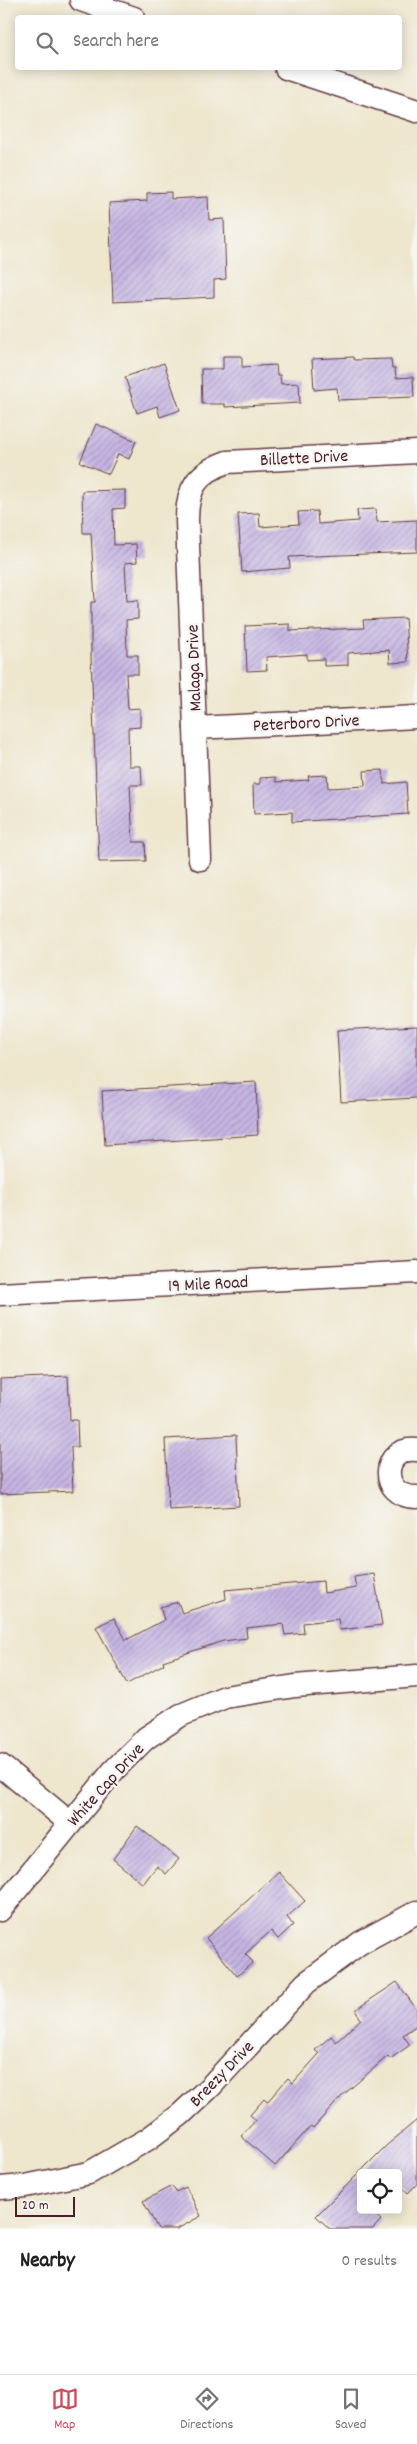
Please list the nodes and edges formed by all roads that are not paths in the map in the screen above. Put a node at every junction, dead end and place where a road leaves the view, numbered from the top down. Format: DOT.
graph roads {
  1 [pos="92,2"];
  2 [pos="126,15"];
  3 [pos="292,70"];
  4 [pos="417,111"];
  5 [pos="417,452"];
  6 [pos="197,480"];
  7 [pos="417,717"];
  8 [pos="195,728"];
  9 [pos="200,859"];
  10 [pos="417,1272"];
  11 [pos="0,1294"];
  12 [pos="417,1450"];
  13 [pos="412,1499"];
  14 [pos="417,1676"];
  15 [pos="0,1765"];
  16 [pos="70,1822"];
  17 [pos="0,1910"];
  18 [pos="417,1912"];
  19 [pos="0,2188"];
  1 -- 2 [label="street"];
  3 -- 4 [label="street"];
  5 -- 6 [label="street, Billette Drive"];
  6 -- 8 [label="street, Malaga Drive"];
  7 -- 8 [label="street, Peterboro Drive"];
  8 -- 9 [label="street, Malaga Drive"];
  10 -- 11 [label="street, 19 Mile Road"];
  12 -- 13 [label="street"];
  14 -- 16 [label="street, White Cap Drive"];
  15 -- 16 [label="street"];
  16 -- 17 [label="street, White Cap Drive"];
  18 -- 19 [label="street, Breezy Drive"];
}
